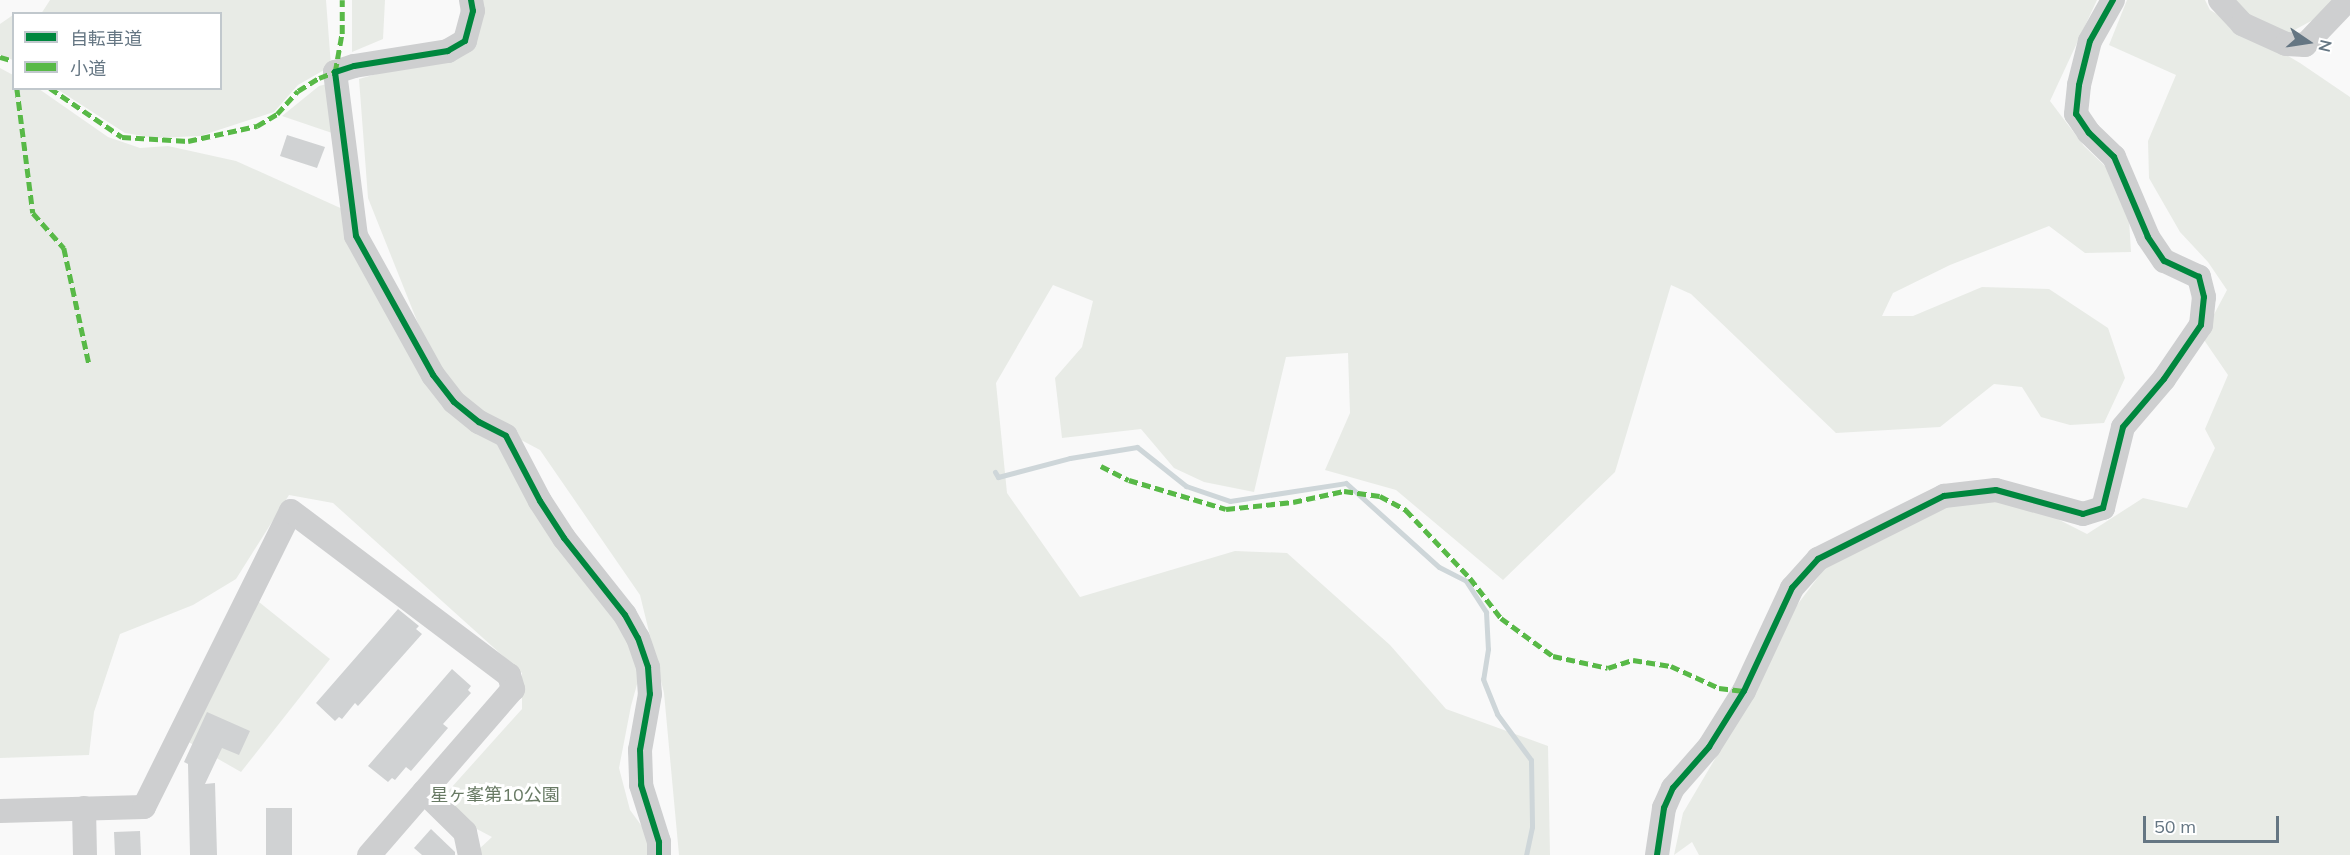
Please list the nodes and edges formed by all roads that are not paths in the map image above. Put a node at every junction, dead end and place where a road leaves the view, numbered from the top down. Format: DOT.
graph roads {
  1 [pos="471,0"];
  2 [pos="2113,0"];
  3 [pos="2220,0"];
  4 [pos="2348,0"];
  5 [pos="424,792"];
  6 [pos="84,808"];
  7 [pos="0,811"];
  8 [pos="85,855"];
  9 [pos="369,855"];
  10 [pos="470,855"];
  11 [pos="659,855"];
  12 [pos="1657,855"];
  1 -- 11 [label="street"];
  2 -- 12 [label="street"];
  3 -- 4 [label="street"];
  5 -- 6 [label="street"];
  5 -- 9 [label="street"];
  5 -- 10 [label="street"];
  6 -- 7 [label="street"];
  6 -- 8 [label="street"];
}
